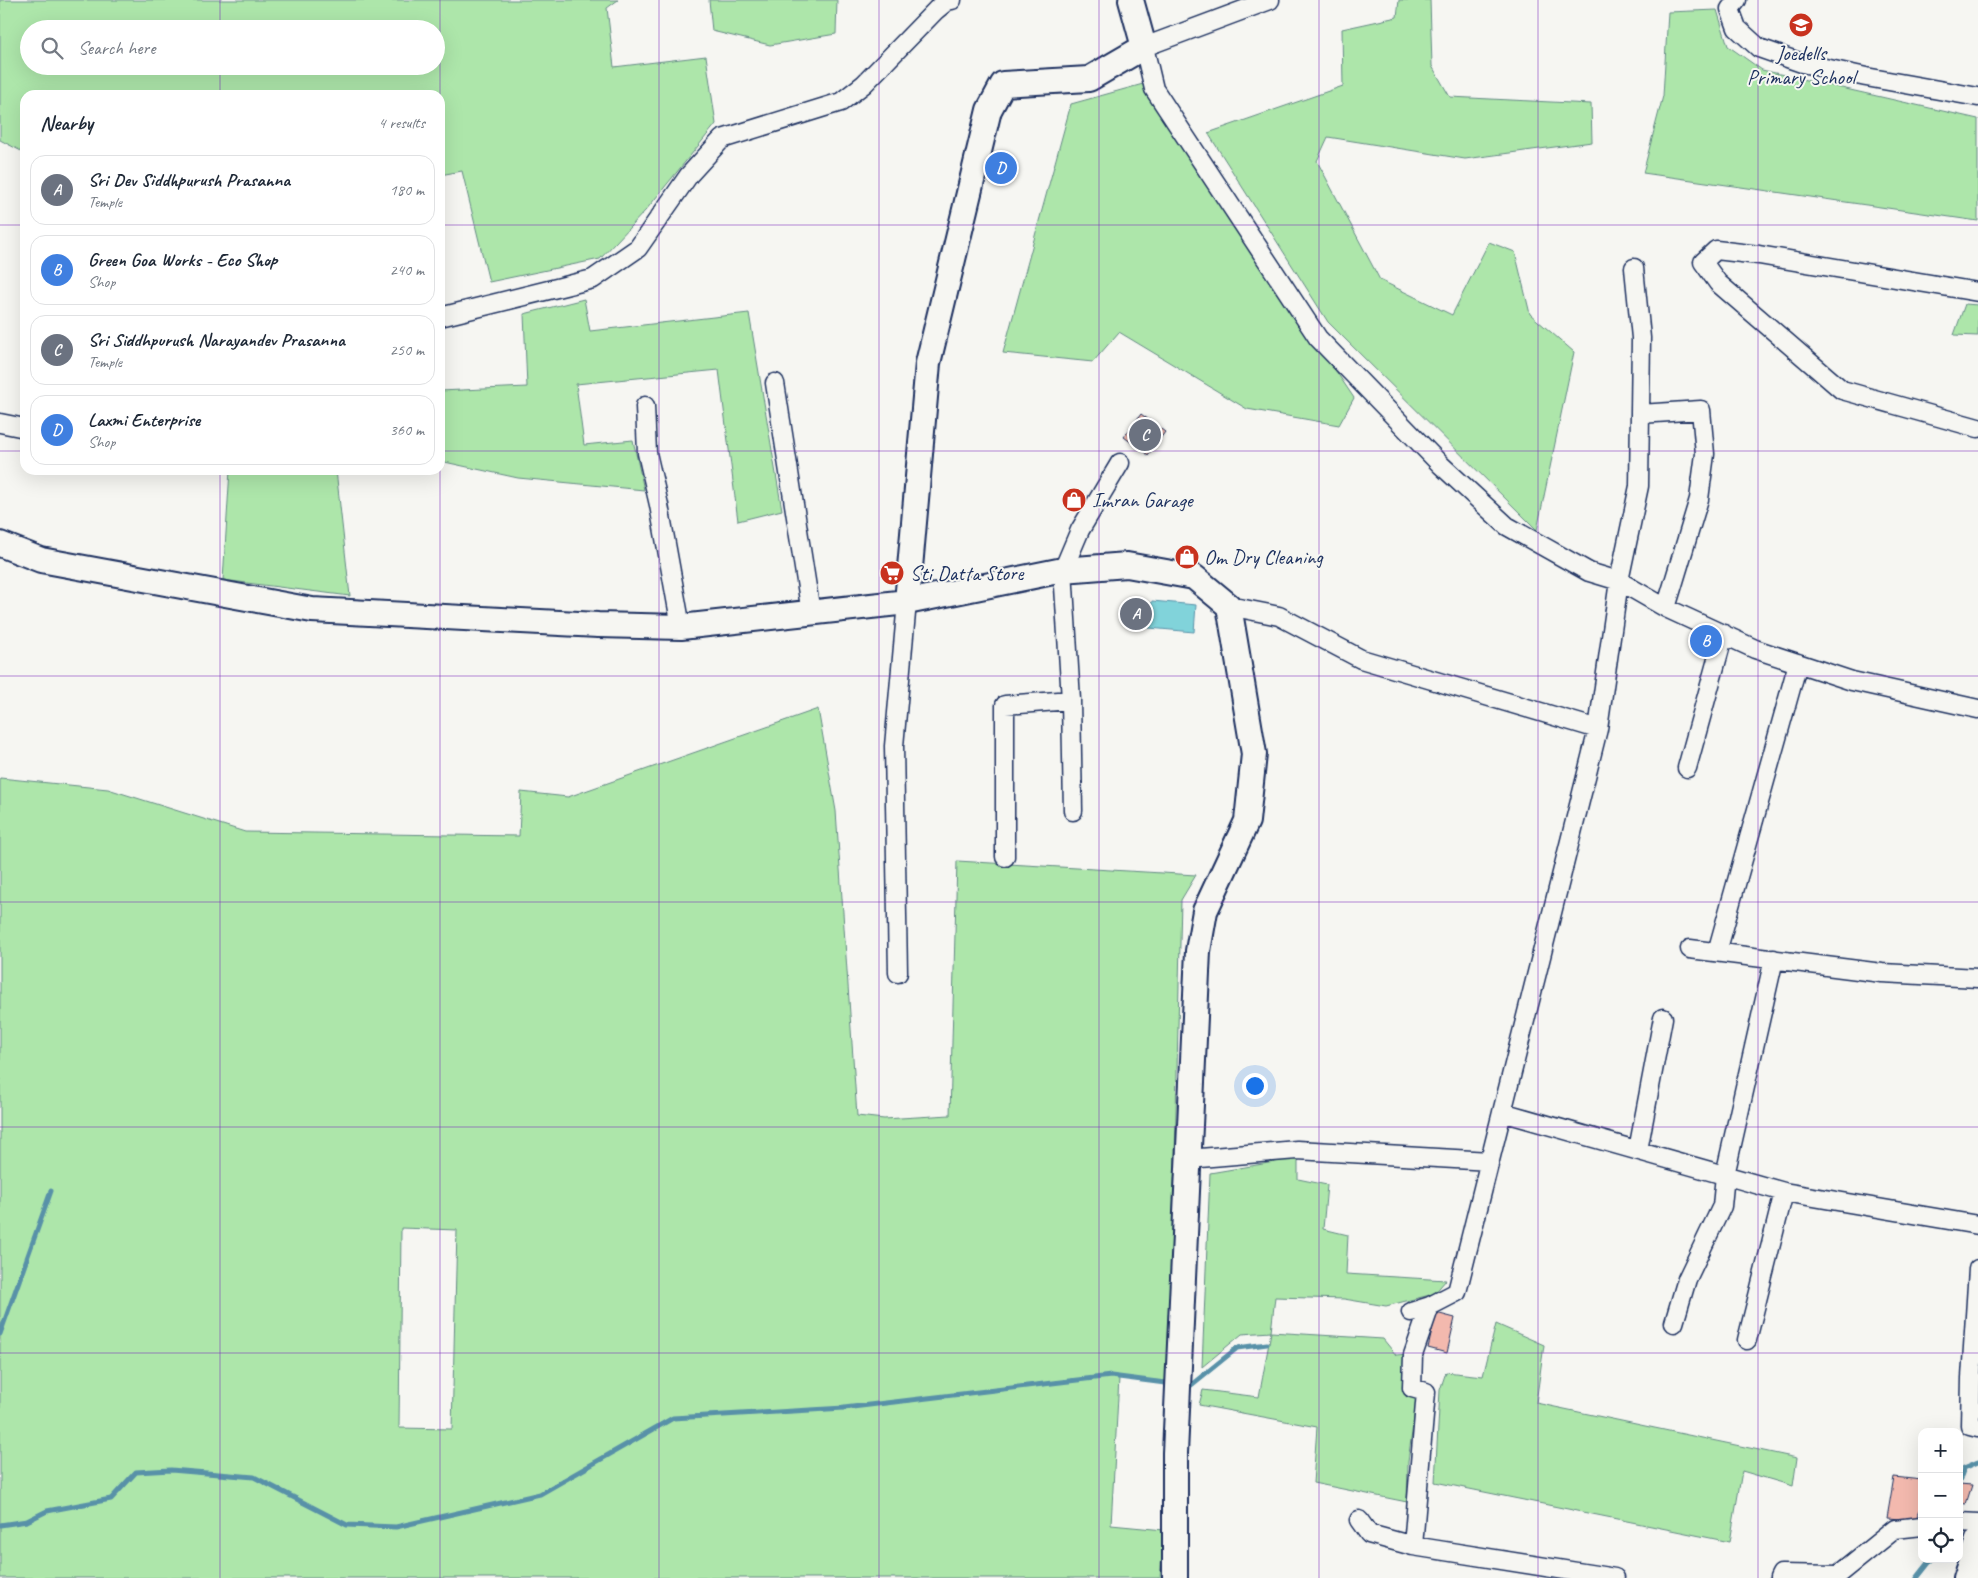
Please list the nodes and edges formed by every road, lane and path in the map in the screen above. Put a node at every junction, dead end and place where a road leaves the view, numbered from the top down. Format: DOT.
graph roads {
  1 [pos="952,0"];
  2 [pos="1131,0"];
  3 [pos="1270,0"];
  4 [pos="1737,0"];
  5 [pos="1144,47"];
  6 [pos="1978,97"];
  7 [pos="1634,268"];
  8 [pos="1978,292"];
  9 [pos="445,316"];
  10 [pos="775,383"];
  11 [pos="645,406"];
  12 [pos="1640,414"];
  13 [pos="0,423"];
  14 [pos="20,427"];
  15 [pos="1978,428"];
  16 [pos="1120,463"];
  17 [pos="0,544"];
  18 [pos="1063,570"];
  19 [pos="1619,581"];
  20 [pos="907,602"];
  21 [pos="1229,606"];
  22 [pos="1666,608"];
  23 [pos="811,612"];
  24 [pos="681,627"];
  25 [pos="1724,634"];
  26 [pos="1798,663"];
  27 [pos="1071,700"];
  28 [pos="1978,709"];
  29 [pos="1598,729"];
  30 [pos="1687,768"];
  31 [pos="1073,811"];
  32 [pos="1006,857"];
  33 [pos="1690,949"];
  34 [pos="1717,952"];
  35 [pos="1774,959"];
  36 [pos="898,973"];
  37 [pos="1978,978"];
  38 [pos="1663,1018"];
  39 [pos="1502,1112"];
  40 [pos="1638,1150"];
  41 [pos="1188,1159"];
  42 [pos="1490,1161"];
  43 [pos="1725,1176"];
  44 [pos="1784,1192"];
  45 [pos="1978,1225"];
  46 [pos="1978,1269"];
  47 [pos="1430,1306"];
  48 [pos="1411,1312"];
  49 [pos="1674,1323"];
  50 [pos="1747,1340"];
  51 [pos="1978,1428"];
  52 [pos="1359,1520"];
  53 [pos="1963,1522"];
  54 [pos="1978,1523"];
  55 [pos="1918,1526"];
  56 [pos="1978,1540"];
  57 [pos="1413,1546"];
  58 [pos="1527,1571"];
  59 [pos="1175,1578"];
  60 [pos="1615,1578"];
  61 [pos="1779,1578"];
  62 [pos="1965,1578"];
  1 -- 9 [label="street"];
  2 -- 5 [label="street"];
  3 -- 5 [label="street"];
  4 -- 6 [label="street"];
  5 -- 19 [label="street"];
  5 -- 20 [label="street"];
  7 -- 12 [label="street"];
  8 -- 15 [label="street"];
  10 -- 23 [label="street"];
  11 -- 24 [label="street"];
  12 -- 19 [label="street"];
  12 -- 22 [label="street"];
  13 -- 14 [label="street"];
  16 -- 18 [label="street"];
  17 -- 24 [label="street"];
  18 -- 20 [label="street"];
  18 -- 21 [label="street"];
  18 -- 27 [label="street"];
  19 -- 22 [label="street"];
  19 -- 29 [label="street"];
  20 -- 23 [label="street"];
  20 -- 36 [label="street"];
  21 -- 29 [label="street"];
  21 -- 41 [label="street"];
  22 -- 25 [label="street"];
  23 -- 24 [label="street"];
  25 -- 26 [label="street"];
  25 -- 30 [label="street"];
  26 -- 28 [label="street"];
  26 -- 34 [label="street"];
  27 -- 31 [label="street"];
  27 -- 32 [label="street"];
  29 -- 39 [label="street"];
  33 -- 34 [label="street"];
  34 -- 35 [label="street"];
  35 -- 37 [label="street"];
  35 -- 43 [label="street"];
  38 -- 40 [label="street"];
  39 -- 40 [label="street"];
  39 -- 42 [label="street"];
  40 -- 43 [label="street"];
  41 -- 42 [label="street"];
  41 -- 59 [label="street"];
  42 -- 47 [label="street"];
  43 -- 44 [label="street"];
  43 -- 49 [label="street"];
  44 -- 45 [label="street"];
  44 -- 50 [label="street"];
  46 -- 51 [label="street"];
  47 -- 48 [label="street"];
  47 -- 57 [label="street"];
  52 -- 57 [label="street"];
  53 -- 54 [label="street"];
  55 -- 61 [label="street"];
  56 -- 62 [label="street"];
  57 -- 58 [label="street"];
  58 -- 60 [label="street"];
}
